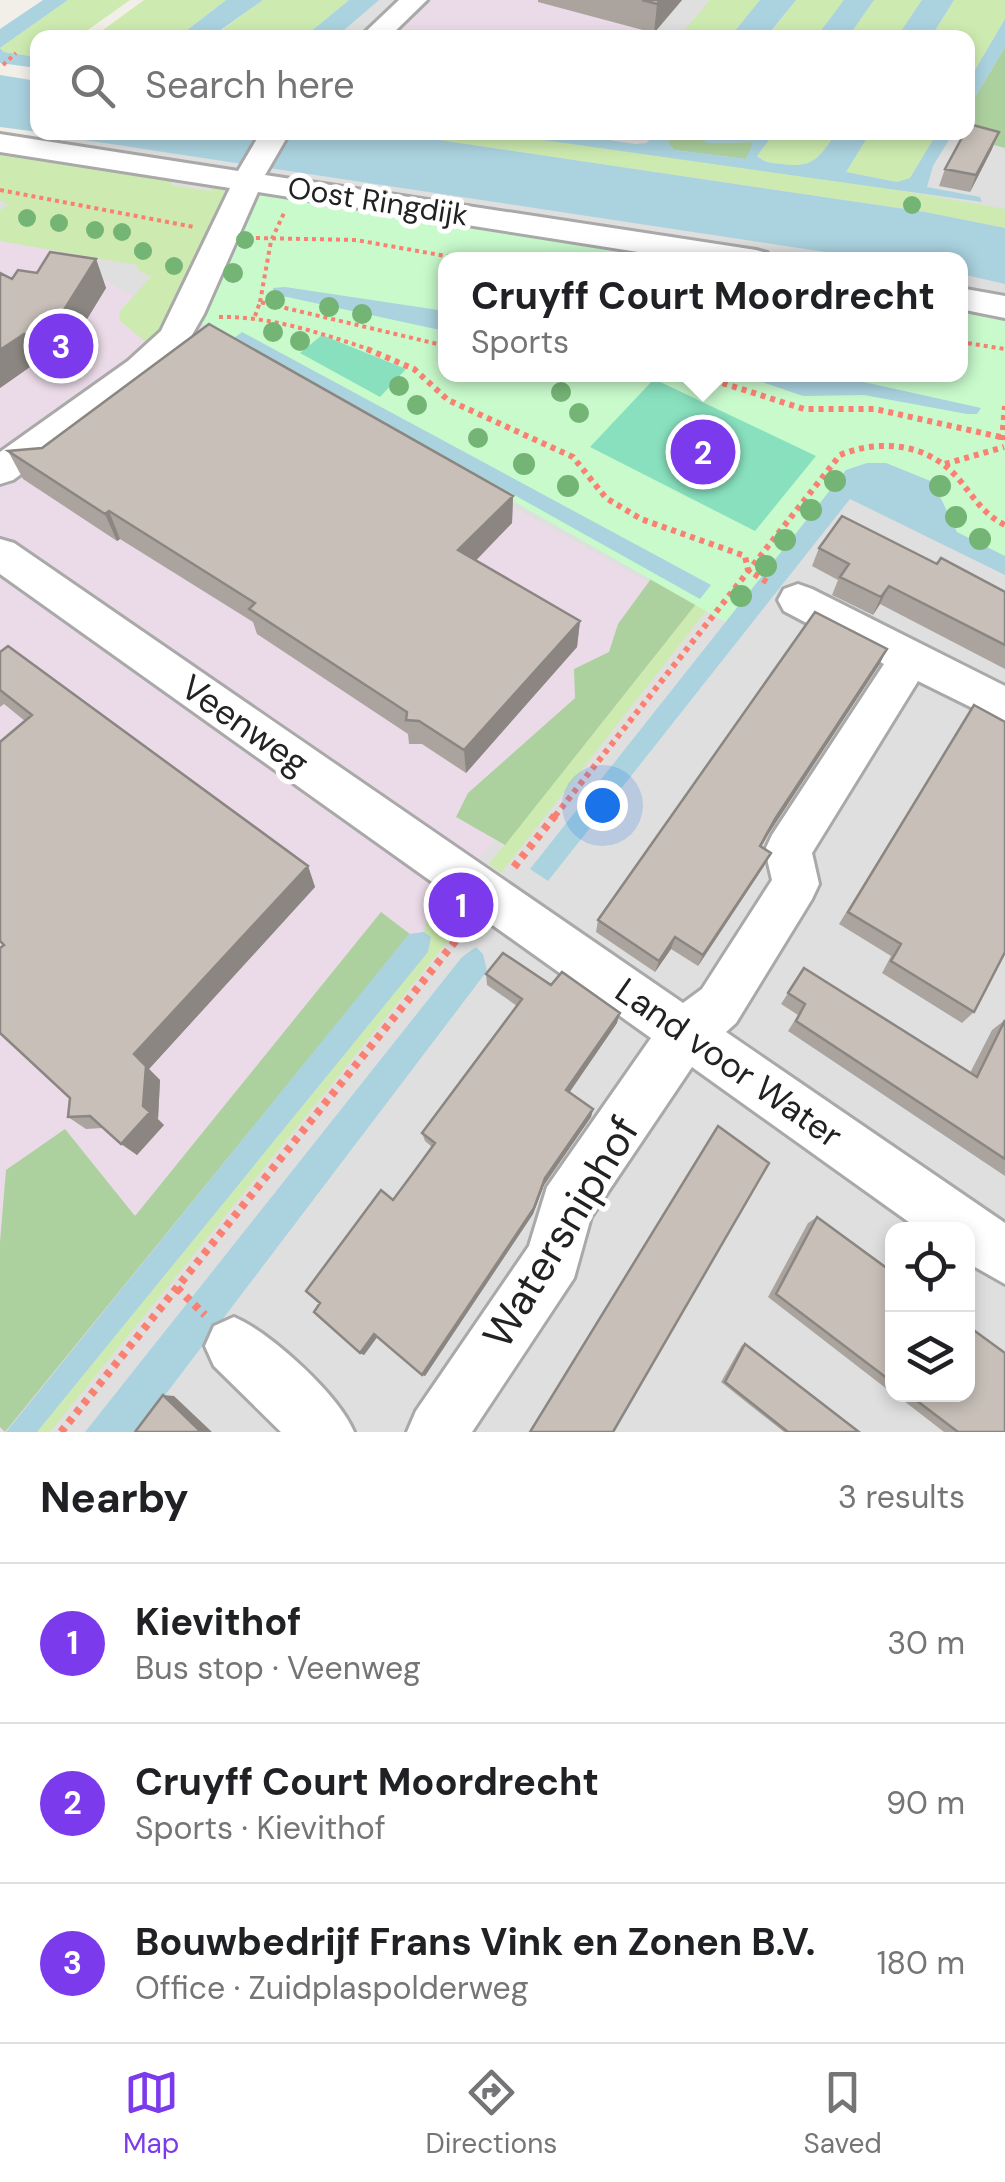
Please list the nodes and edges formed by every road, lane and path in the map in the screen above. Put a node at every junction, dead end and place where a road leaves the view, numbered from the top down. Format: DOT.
graph roads {
  1 [pos="414,0"];
  2 [pos="381,30"];
  3 [pos="16,53"];
  4 [pos="3,65"];
  5 [pos="271,140"];
  6 [pos="0,143"];
  7 [pos="250,177"];
  8 [pos="296,188"];
  9 [pos="705,252"];
  10 [pos="968,300"];
  11 [pos="260,302"];
  12 [pos="1005,307"];
  13 [pos="188,314"];
  14 [pos="255,316"];
  15 [pos="968,343"];
  16 [pos="438,344"];
  17 [pos="1005,349"];
  18 [pos="719,382"];
  19 [pos="1005,406"];
  20 [pos="1003,437"];
  21 [pos="1005,449"];
  22 [pos="944,464"];
  23 [pos="0,471"];
  24 [pos="1005,525"];
  25 [pos="0,554"];
  26 [pos="750,572"];
  27 [pos="798,600"];
  28 [pos="911,657"];
  29 [pos="1005,706"];
  30 [pos="491,896"];
  31 [pos="686,1032"];
  32 [pos="956,1222"];
  33 [pos="975,1235"];
  34 [pos="1005,1256"];
  35 [pos="177,1288"];
  36 [pos="186,1296"];
  37 [pos="234,1346"];
  38 [pos="62,1432"];
  39 [pos="324,1432"];
  40 [pos="436,1432"];
  1 -- 2 [label="street"];
  3 -- 4 [label="path"];
  5 -- 7 [label="street"];
  6 -- 7 [label="street, Oost Ringdijk"];
  7 -- 8 [label="street, Oost Ringdijk"];
  7 -- 13 [label="street"];
  8 -- 9 [label="street, Oost Ringdijk"];
  8 -- 11 [label="path"];
  10 -- 12 [label="street"];
  11 -- 14 [label="path"];
  11 -- 16 [label="path"];
  13 -- 14 [label="path"];
  13 -- 23 [label="street"];
  14 -- 26 [label="path"];
  15 -- 17 [label="path"];
  18 -- 20 [label="path"];
  19 -- 20 [label="path"];
  20 -- 21 [label="path"];
  21 -- 22 [label="path"];
  22 -- 24 [label="path"];
  22 -- 26 [label="path"];
  25 -- 30 [label="street, Veenweg"];
  26 -- 30 [label="path"];
  27 -- 28 [label="street"];
  28 -- 29 [label="street"];
  28 -- 31 [label="street, Watersniphof"];
  30 -- 31 [label="street, Land voor Water"];
  30 -- 35 [label="path"];
  31 -- 32 [label="street, Land voor Water"];
  31 -- 40 [label="street, Watersniphof"];
  33 -- 34 [label="street, Land voor Water"];
  35 -- 36 [label="path"];
  35 -- 38 [label="path"];
  37 -- 39 [label="street"];
}
